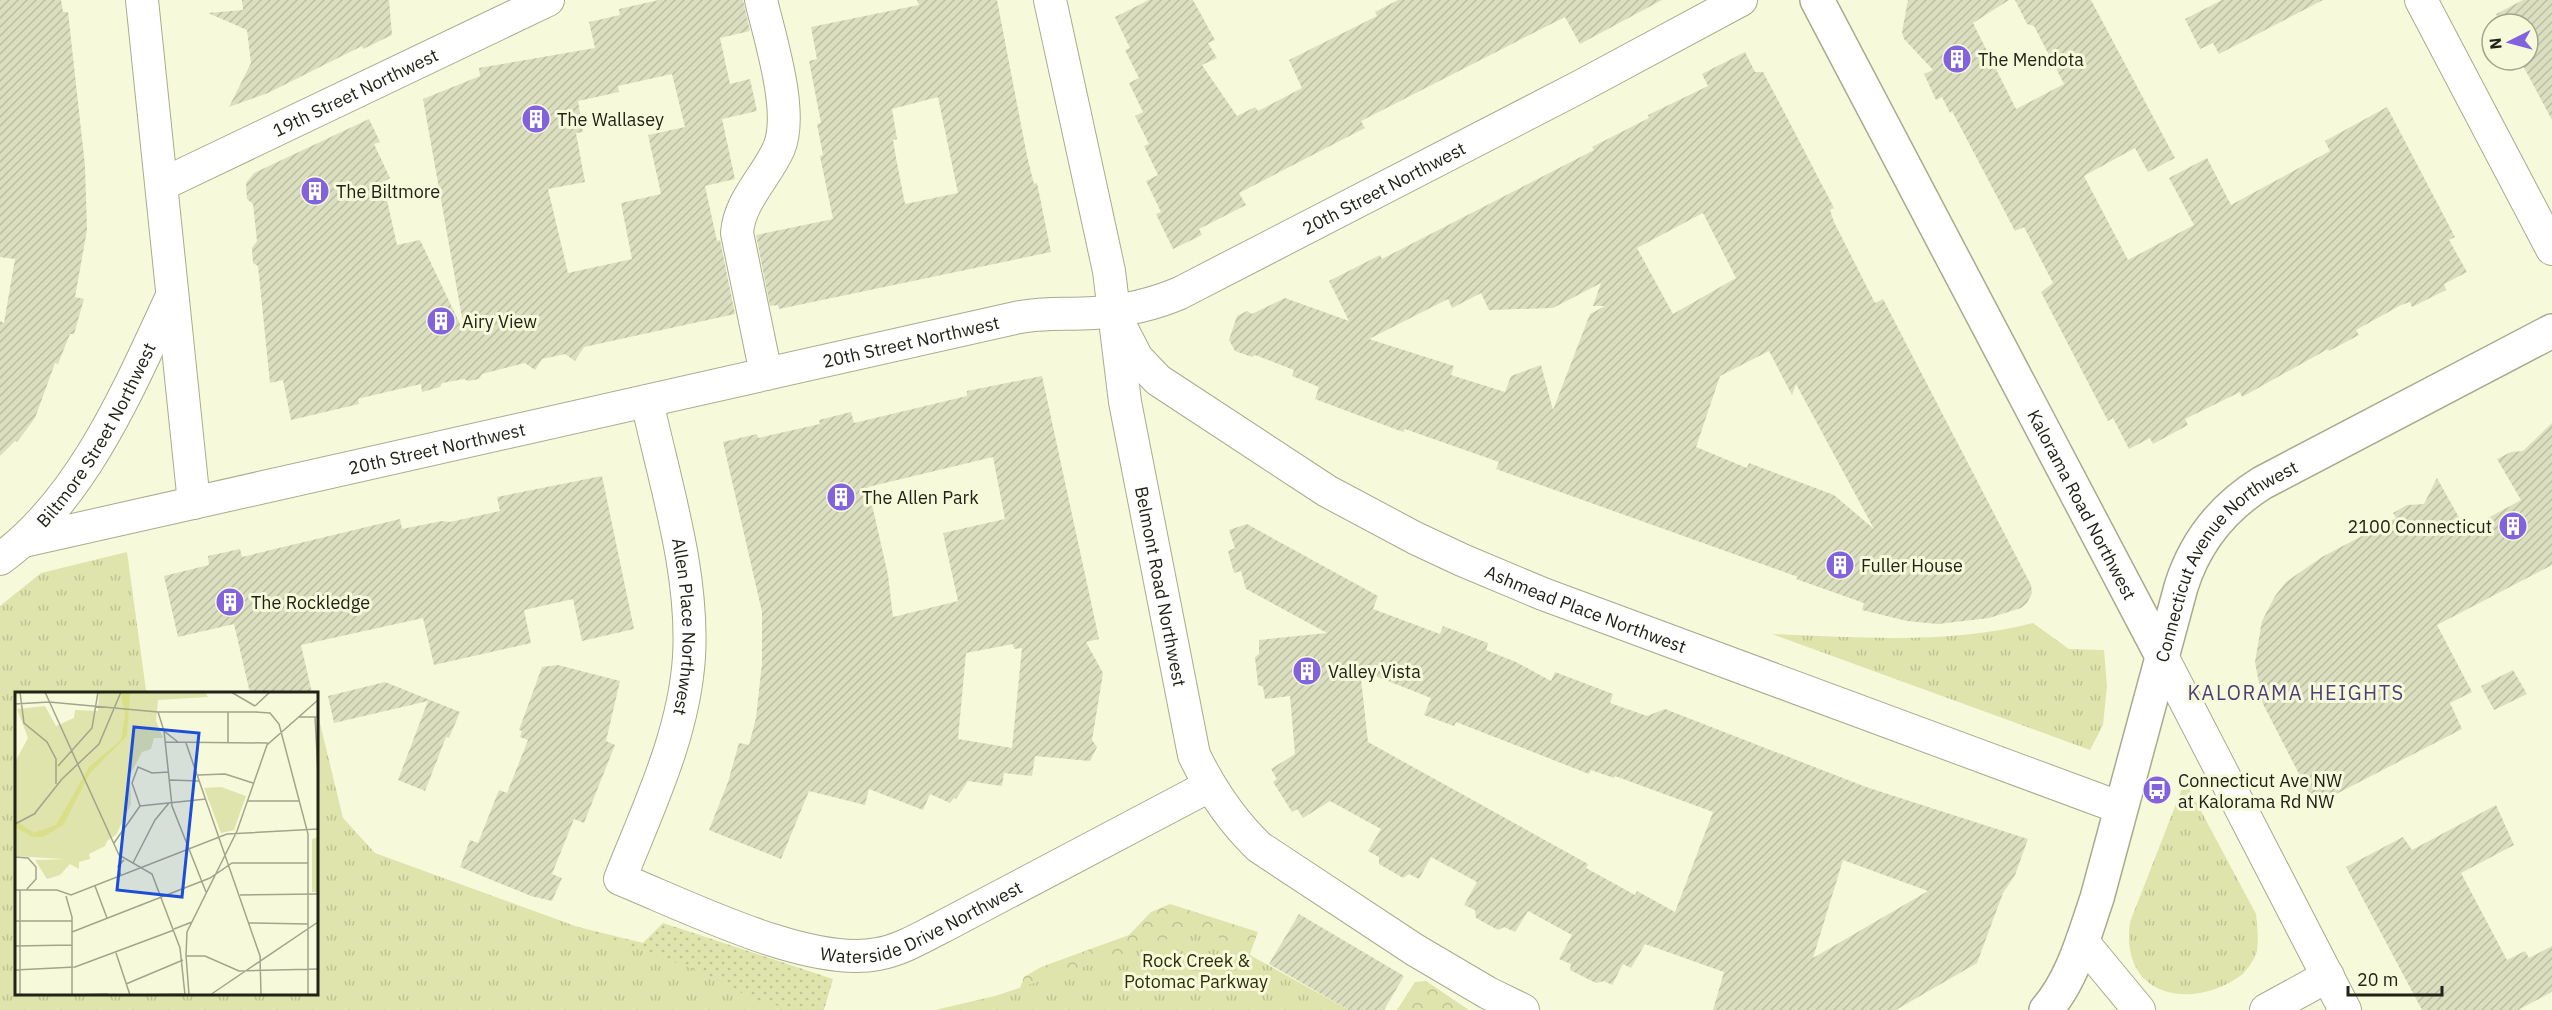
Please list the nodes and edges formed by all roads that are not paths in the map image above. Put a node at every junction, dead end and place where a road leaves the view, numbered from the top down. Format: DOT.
graph roads {
  1 [pos="142,0"];
  2 [pos="548,0"];
  3 [pos="761,0"];
  4 [pos="1050,0"];
  5 [pos="1741,0"];
  6 [pos="1817,0"];
  7 [pos="2421,0"];
  8 [pos="163,184"];
  9 [pos="2552,249"];
  10 [pos="172,295"];
  11 [pos="1114,310"];
  12 [pos="2552,331"];
  13 [pos="766,374"];
  14 [pos="647,402"];
  15 [pos="194,503"];
  16 [pos="12,550"];
  17 [pos="2162,656"];
  18 [pos="1209,786"];
  19 [pos="2121,808"];
  20 [pos="620,879"];
  21 [pos="2082,941"];
  22 [pos="2328,976"];
  23 [pos="1523,1010"];
  24 [pos="2046,1010"];
  25 [pos="2139,1010"];
  26 [pos="2266,1010"];
  27 [pos="2345,1010"];
  1 -- 8 [label="street, Biltmore Street Northwest"];
  2 -- 8 [label="street, 19th Street Northwest"];
  3 -- 13 [label="street"];
  4 -- 11 [label="street, Belmont Road Northwest"];
  5 -- 11 [label="street, 20th Street Northwest"];
  6 -- 17 [label="main road, Kalorama Road Northwest"];
  7 -- 9 [label="street"];
  8 -- 10 [label="street, Biltmore Street Northwest"];
  10 -- 15 [label="street, Biltmore Street Northwest"];
  10 -- 16 [label="street, Biltmore Street Northwest"];
  11 -- 13 [label="street, 20th Street Northwest"];
  11 -- 18 [label="street, Belmont Road Northwest"];
  11 -- 19 [label="street, Ashmead Place Northwest"];
  12 -- 17 [label="main road, Connecticut Avenue Northwest"];
  13 -- 14 [label="street, 20th Street Northwest"];
  14 -- 15 [label="street, 20th Street Northwest"];
  14 -- 20 [label="street, Allen Place Northwest"];
  15 -- 16 [label="street, 20th Street Northwest"];
  17 -- 19 [label="main road, Connecticut Avenue Northwest"];
  17 -- 22 [label="street, Kalorama Road Northwest"];
  18 -- 20 [label="street, Waterside Drive Northwest"];
  18 -- 23 [label="street, Belmont Road Northwest"];
  19 -- 21 [label="main road, Connecticut Avenue Northwest"];
  21 -- 24 [label="main road, Connecticut Avenue Northwest"];
  21 -- 25 [label="street"];
  22 -- 26 [label="street"];
  22 -- 27 [label="street, Kalorama Road Northwest"];
}
